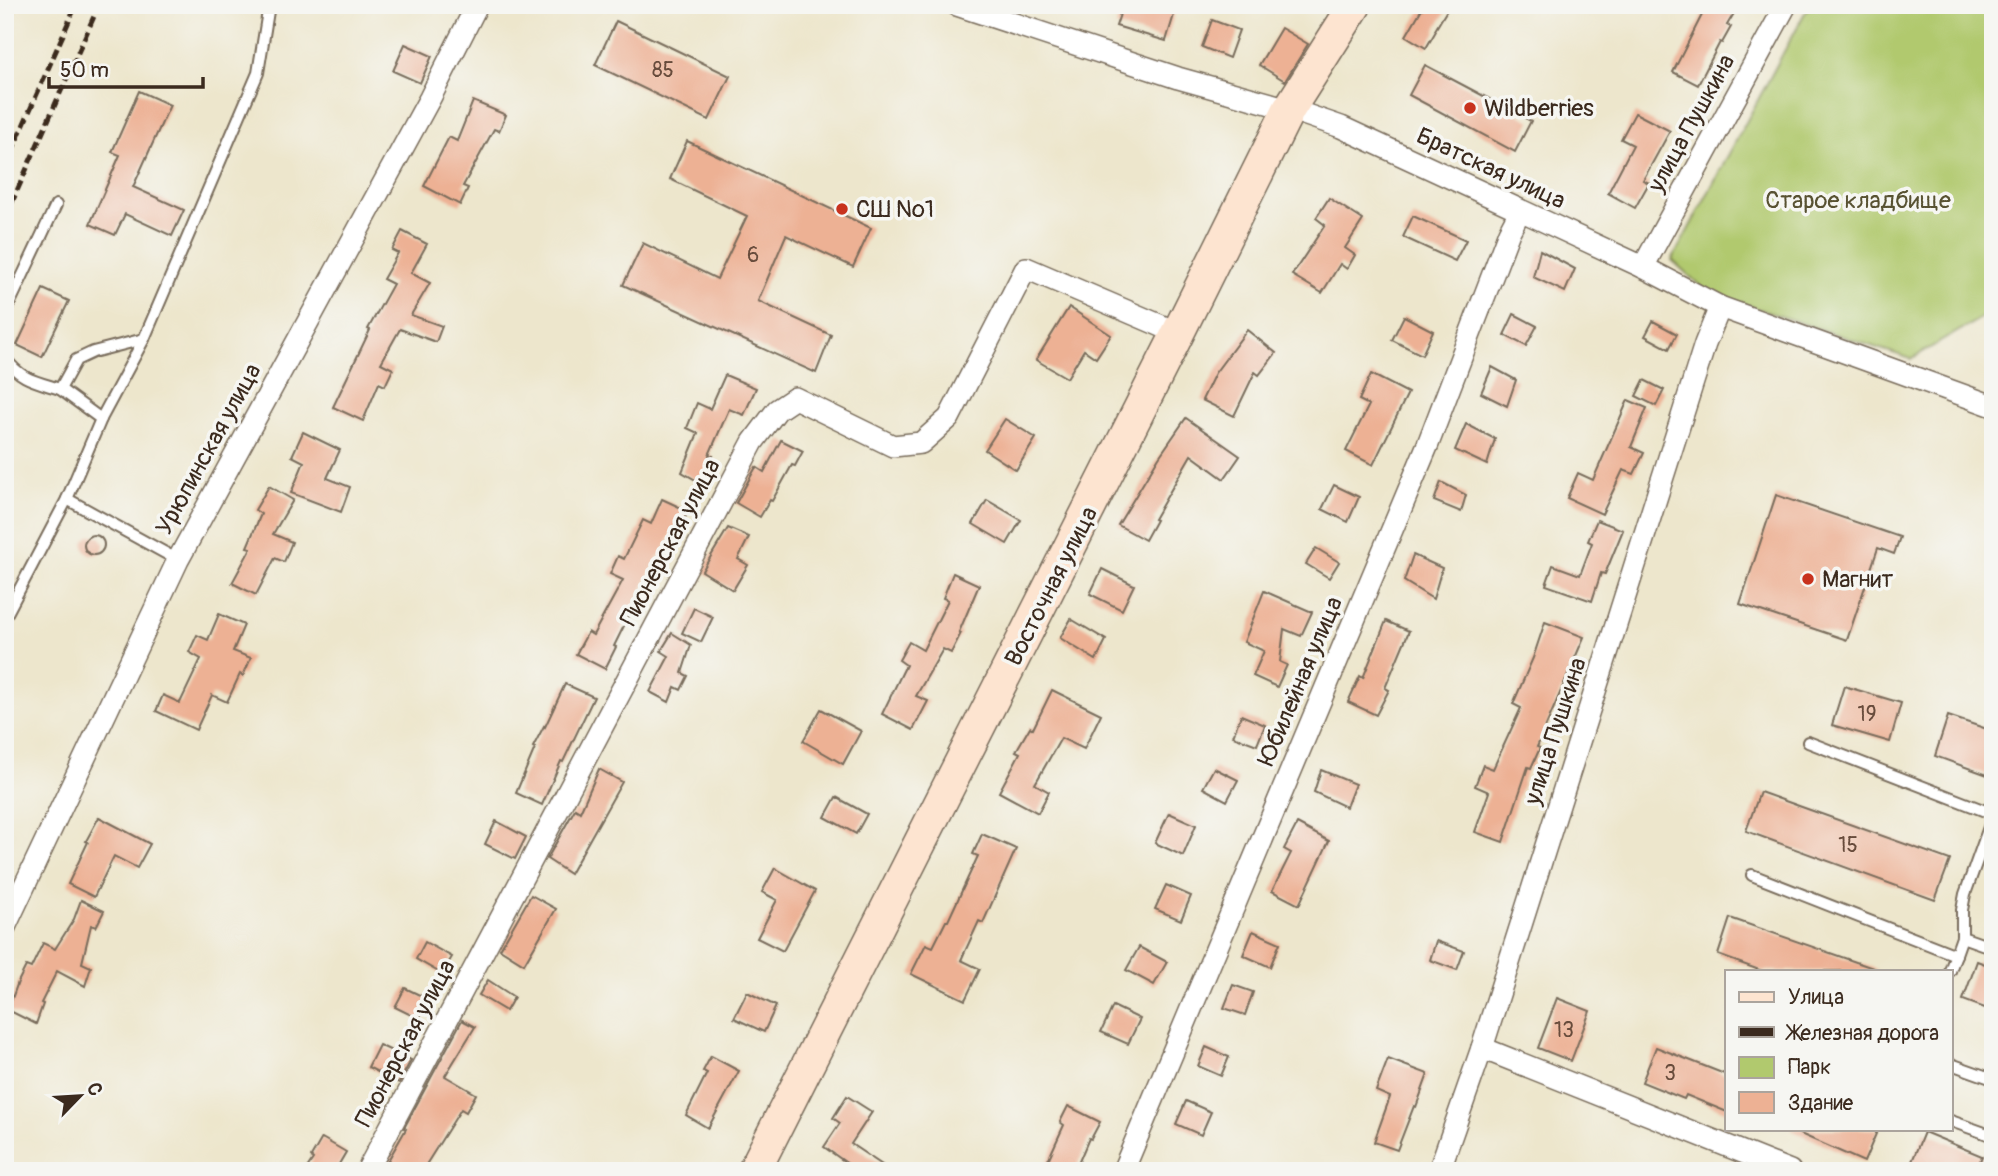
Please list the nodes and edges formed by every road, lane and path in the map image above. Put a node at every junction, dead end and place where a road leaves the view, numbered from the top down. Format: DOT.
graph roads {
  1 [pos="268,5"];
  2 [pos="477,5"];
  3 [pos="957,5"];
  4 [pos="1355,5"];
  5 [pos="1786,5"];
  6 [pos="996,12"];
  7 [pos="1289,109"];
  8 [pos="56,205"];
  9 [pos="1520,211"];
  10 [pos="1643,267"];
  11 [pos="1720,307"];
  12 [pos="5,313"];
  13 [pos="1178,333"];
  14 [pos="144,339"];
  15 [pos="5,358"];
  16 [pos="60,389"];
  17 [pos="1993,405"];
  18 [pos="102,419"];
  19 [pos="67,499"];
  20 [pos="178,560"];
  21 [pos="5,617"];
  22 [pos="1808,742"];
  23 [pos="1993,815"];
  24 [pos="1752,876"];
  25 [pos="5,927"];
  26 [pos="1962,937"];
  27 [pos="1993,948"];
  28 [pos="1956,955"];
  29 [pos="1950,970"];
  30 [pos="1482,1048"];
  31 [pos="1952,1065"];
  32 [pos="1993,1079"];
  33 [pos="1952,1121"];
  34 [pos="1993,1136"];
  35 [pos="367,1171"];
  36 [pos="754,1171"];
  37 [pos="1124,1171"];
  38 [pos="1439,1171"];
  39 [pos="1790,1171"];
  1 -- 14 [label="lane"];
  2 -- 20 [label="street, Урюпинская улица"];
  3 -- 6 [label="street, Братская улица"];
  4 -- 7 [label="street, Восточная улица"];
  5 -- 10 [label="street, улица Пушкина"];
  6 -- 7 [label="street, Братская улица"];
  7 -- 9 [label="street, Братская улица"];
  7 -- 13 [label="street, Восточная улица"];
  8 -- 12 [label="lane"];
  9 -- 10 [label="street, Братская улица"];
  9 -- 37 [label="street, Юбилейная улица"];
  10 -- 11 [label="street, Братская улица"];
  11 -- 17 [label="street, Братская улица"];
  11 -- 30 [label="street, улица Пушкина"];
  13 -- 35 [label="street, Пионерская улица"];
  13 -- 36 [label="street, Восточная улица"];
  14 -- 16 [label="lane"];
  14 -- 18 [label="lane"];
  15 -- 16 [label="lane"];
  16 -- 18 [label="lane"];
  18 -- 19 [label="lane"];
  19 -- 20 [label="lane"];
  19 -- 21 [label="lane"];
  20 -- 25 [label="street, Урюпинская улица"];
  22 -- 23 [label="lane"];
  23 -- 26 [label="lane"];
  24 -- 28 [label="lane"];
  26 -- 27 [label="lane"];
  26 -- 28 [label="lane"];
  28 -- 29 [label="lane"];
  30 -- 38 [label="street, улица Пушкина"];
  30 -- 39 [label="street"];
  31 -- 32 [label="lane"];
  33 -- 34 [label="lane"];
}
